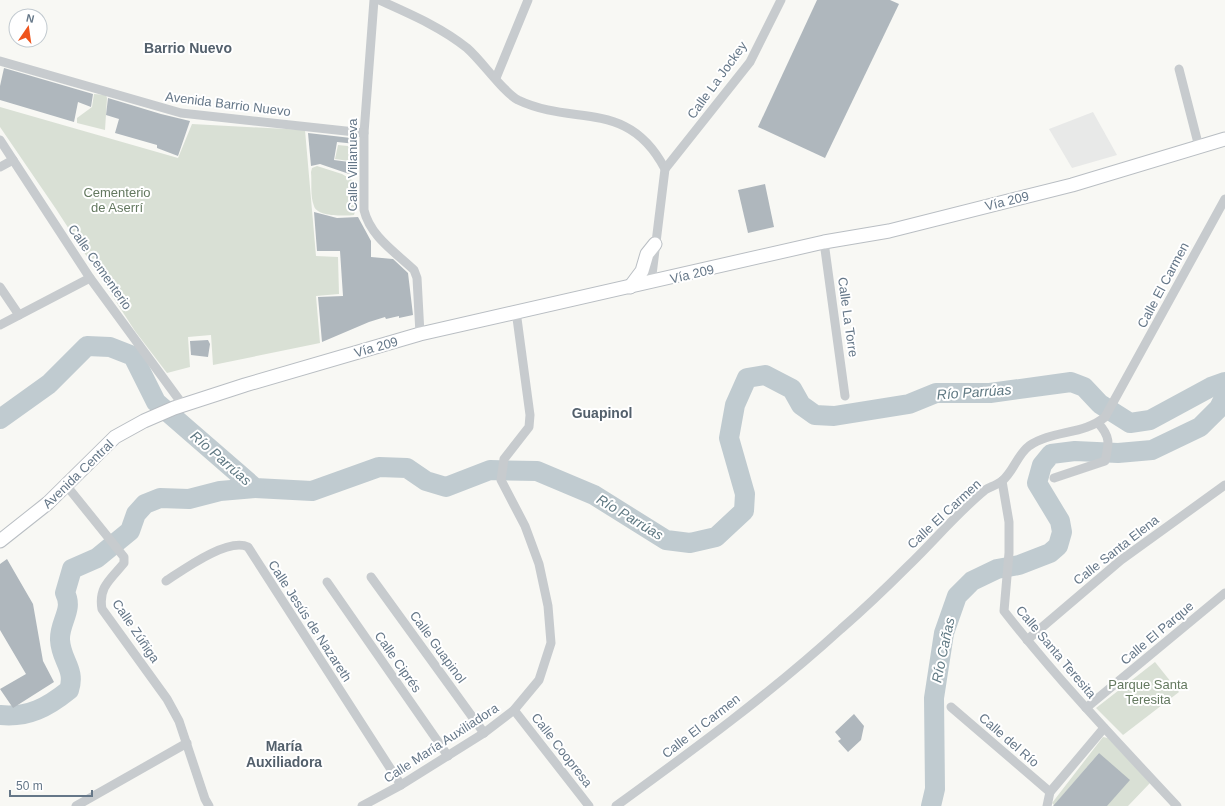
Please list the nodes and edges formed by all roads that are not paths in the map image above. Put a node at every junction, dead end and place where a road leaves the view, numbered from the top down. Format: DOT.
graph roads {
  1 [pos="374,0"];
  2 [pos="379,0"];
  3 [pos="528,0"];
  4 [pos="781,0"];
  5 [pos="0,60"];
  6 [pos="1179,69"];
  7 [pos="496,78"];
  8 [pos="364,133"];
  9 [pos="1225,139"];
  10 [pos="0,140"];
  11 [pos="1199,147"];
  12 [pos="13,160"];
  13 [pos="0,168"];
  14 [pos="665,169"];
  15 [pos="1225,199"];
  16 [pos="824,242"];
  17 [pos="655,244"];
  18 [pos="90,278"];
  19 [pos="651,283"];
  20 [pos="0,287"];
  21 [pos="630,287"];
  22 [pos="516,311"];
  23 [pos="19,315"];
  24 [pos="0,325"];
  25 [pos="420,334"];
  26 [pos="845,396"];
  27 [pos="179,406"];
  28 [pos="160,414"];
  29 [pos="1098,423"];
  30 [pos="1054,478"];
  31 [pos="1002,481"];
  32 [pos="66,485"];
  33 [pos="1225,485"];
  34 [pos="0,541"];
  35 [pos="371,577"];
  36 [pos="166,581"];
  37 [pos="327,582"];
  38 [pos="1225,593"];
  39 [pos="1027,640"];
  40 [pos="951,707"];
  41 [pos="1086,708"];
  42 [pos="514,710"];
  43 [pos="1104,728"];
  44 [pos="484,733"];
  45 [pos="187,743"];
  46 [pos="448,756"];
  47 [pos="401,785"];
  48 [pos="1050,792"];
  49 [pos="76,806"];
  50 [pos="209,806"];
  51 [pos="362,806"];
  52 [pos="589,806"];
  53 [pos="616,806"];
  54 [pos="1047,806"];
  55 [pos="1177,806"];
  1 -- 8 [label="street, Calle Villanueva"];
  2 -- 7 [label="street"];
  3 -- 7 [label="street"];
  4 -- 14 [label="street, Calle La Jockey"];
  5 -- 8 [label="street, Avenida Barrio Nuevo"];
  6 -- 11 [label="street"];
  7 -- 14 [label="street"];
  8 -- 25 [label="street, Calle Villanueva"];
  9 -- 11 [label="main road, Vía 209"];
  10 -- 12 [label="street, Calle Cementerio"];
  11 -- 16 [label="main road, Vía 209"];
  12 -- 13 [label="street"];
  12 -- 18 [label="street, Calle Cementerio"];
  14 -- 17 [label="street"];
  15 -- 29 [label="street, Calle El Carmen"];
  16 -- 19 [label="main road, Vía 209"];
  16 -- 26 [label="street, Calle La Torre"];
  17 -- 19 [label="street"];
  17 -- 21 [label="main road"];
  18 -- 23 [label="street"];
  18 -- 27 [label="street, Calle Cementerio"];
  19 -- 21 [label="main road, Vía 209"];
  20 -- 23 [label="street"];
  21 -- 22 [label="main road, Vía 209"];
  22 -- 25 [label="main road, Vía 209"];
  22 -- 42 [label="street, Calle María Auxiliadora"];
  23 -- 24 [label="street"];
  25 -- 27 [label="main road, Vía 209"];
  27 -- 28 [label="main road, Vía 209"];
  28 -- 32 [label="main road, Avenida Central"];
  29 -- 30 [label="street"];
  29 -- 31 [label="street, Calle El Carmen"];
  31 -- 39 [label="street, Calle Santa Teresita"];
  31 -- 53 [label="street, Calle El Carmen"];
  32 -- 34 [label="main road, Avenida Central"];
  32 -- 45 [label="street, Calle Zúñiga"];
  33 -- 39 [label="street, Calle Santa Elena"];
  35 -- 44 [label="street, Calle Guapinol"];
  36 -- 47 [label="street, Calle Jesús de Nazareth"];
  37 -- 46 [label="street, Calle Ciprés"];
  38 -- 41 [label="street, Calle El Parque"];
  39 -- 41 [label="street, Calle Santa Teresita"];
  40 -- 48 [label="street, Calle del Río"];
  41 -- 43 [label="street, Calle Santa Teresita"];
  42 -- 44 [label="street, Calle María Auxiliadora"];
  42 -- 52 [label="street, Calle Coopresa"];
  43 -- 48 [label="street"];
  43 -- 55 [label="street, Calle Santa Teresita"];
  44 -- 46 [label="street, Calle María Auxiliadora"];
  45 -- 49 [label="street"];
  45 -- 50 [label="street, Calle Zúñiga"];
  46 -- 47 [label="street, Calle María Auxiliadora"];
  47 -- 51 [label="street, Calle María Auxiliadora"];
  48 -- 54 [label="street"];
}
